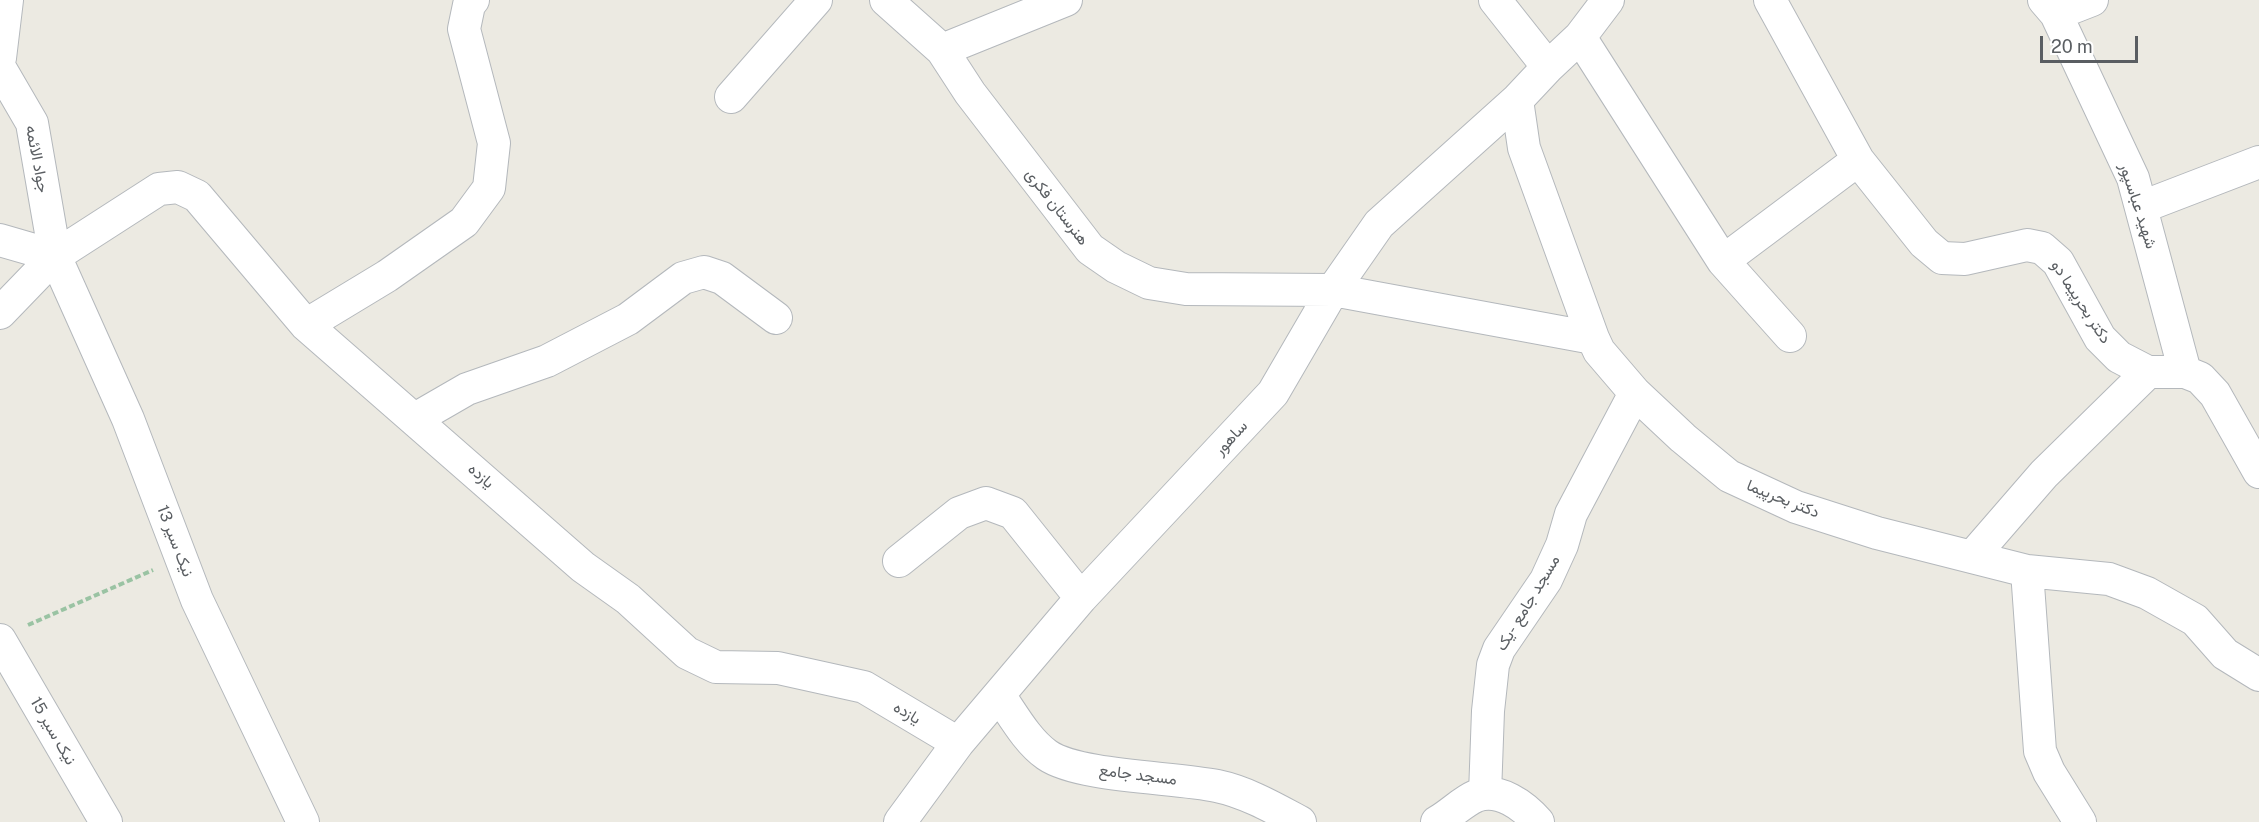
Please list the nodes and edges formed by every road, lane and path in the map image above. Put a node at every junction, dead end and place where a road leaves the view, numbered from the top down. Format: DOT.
graph roads {
  1 [pos="7,0"];
  2 [pos="473,0"];
  3 [pos="816,0"];
  4 [pos="886,0"];
  5 [pos="1066,0"];
  6 [pos="1495,0"];
  7 [pos="1608,0"];
  8 [pos="1770,0"];
  9 [pos="2092,0"];
  10 [pos="2050,7"];
  11 [pos="1580,37"];
  12 [pos="942,50"];
  13 [pos="0,58"];
  14 [pos="1548,67"];
  15 [pos="0,68"];
  16 [pos="731,97"];
  17 [pos="1517,100"];
  18 [pos="1858,160"];
  19 [pos="2259,162"];
  20 [pos="2142,207"];
  21 [pos="0,240"];
  22 [pos="55,256"];
  23 [pos="1723,261"];
  24 [pos="1332,290"];
  25 [pos="0,313"];
  26 [pos="776,318"];
  27 [pos="306,325"];
  28 [pos="1790,336"];
  29 [pos="1593,338"];
  30 [pos="2148,372"];
  31 [pos="2185,372"];
  32 [pos="1635,393"];
  33 [pos="415,419"];
  34 [pos="2259,472"];
  35 [pos="181,557"];
  36 [pos="1972,557"];
  37 [pos="899,561"];
  38 [pos="2027,571"];
  39 [pos="1081,597"];
  40 [pos="11,634"];
  41 [pos="2259,675"];
  42 [pos="999,695"];
  43 [pos="958,743"];
  44 [pos="1485,794"];
  45 [pos="910,818"];
  46 [pos="106,822"];
  47 [pos="303,822"];
  48 [pos="1300,822"];
  49 [pos="1437,822"];
  50 [pos="1538,822"];
  51 [pos="2080,822"];
  1 -- 13 [label="street"];
  2 -- 27 [label="street"];
  3 -- 16 [label="street"];
  4 -- 12 [label="street, هنرستان فکری"];
  5 -- 12 [label="street"];
  6 -- 14 [label="street"];
  7 -- 11 [label="street"];
  8 -- 18 [label="street, دکتر بحرپیما دو"];
  9 -- 10 [label="street"];
  10 -- 20 [label="street, شهید عباسپور"];
  11 -- 14 [label="street"];
  11 -- 23 [label="street"];
  12 -- 24 [label="street, هنرستان فکری"];
  14 -- 17 [label="street, ساهور"];
  15 -- 22 [label="street, جواد الائمه"];
  17 -- 24 [label="street, ساهور"];
  17 -- 29 [label="street, دکتر بحرپیما"];
  18 -- 23 [label="street"];
  18 -- 30 [label="street, دکتر بحرپیما دو"];
  19 -- 20 [label="street"];
  20 -- 31 [label="street, شهید عباسپور"];
  21 -- 22 [label="street"];
  22 -- 25 [label="street, یازده"];
  22 -- 27 [label="street, یازده"];
  22 -- 35 [label="street, نیک سیر 13"];
  23 -- 28 [label="street"];
  24 -- 29 [label="street"];
  24 -- 39 [label="street, ساهور"];
  26 -- 33 [label="street"];
  27 -- 33 [label="street, یازده"];
  29 -- 32 [label="street, دکتر بحرپیما"];
  30 -- 31 [label="street, دکتر بحرپیما دو"];
  30 -- 36 [label="street"];
  31 -- 34 [label="street"];
  32 -- 36 [label="street, دکتر بحرپیما"];
  32 -- 44 [label="street, مسجد جامع -یک"];
  33 -- 43 [label="street, یازده"];
  35 -- 40 [label="path"];
  35 -- 47 [label="street, نیک سیر 13"];
  36 -- 38 [label="street, دکتر بحرپیما"];
  37 -- 39 [label="street"];
  38 -- 41 [label="street, دکتر بحرپیما"];
  38 -- 51 [label="street"];
  39 -- 42 [label="street, ساهور"];
  40 -- 46 [label="street, نیک سیر 15"];
  42 -- 43 [label="street, ساهور"];
  42 -- 48 [label="street, مسجد جامع"];
  43 -- 45 [label="street, ساهور"];
  44 -- 49 [label="street"];
  44 -- 50 [label="street"];
}
